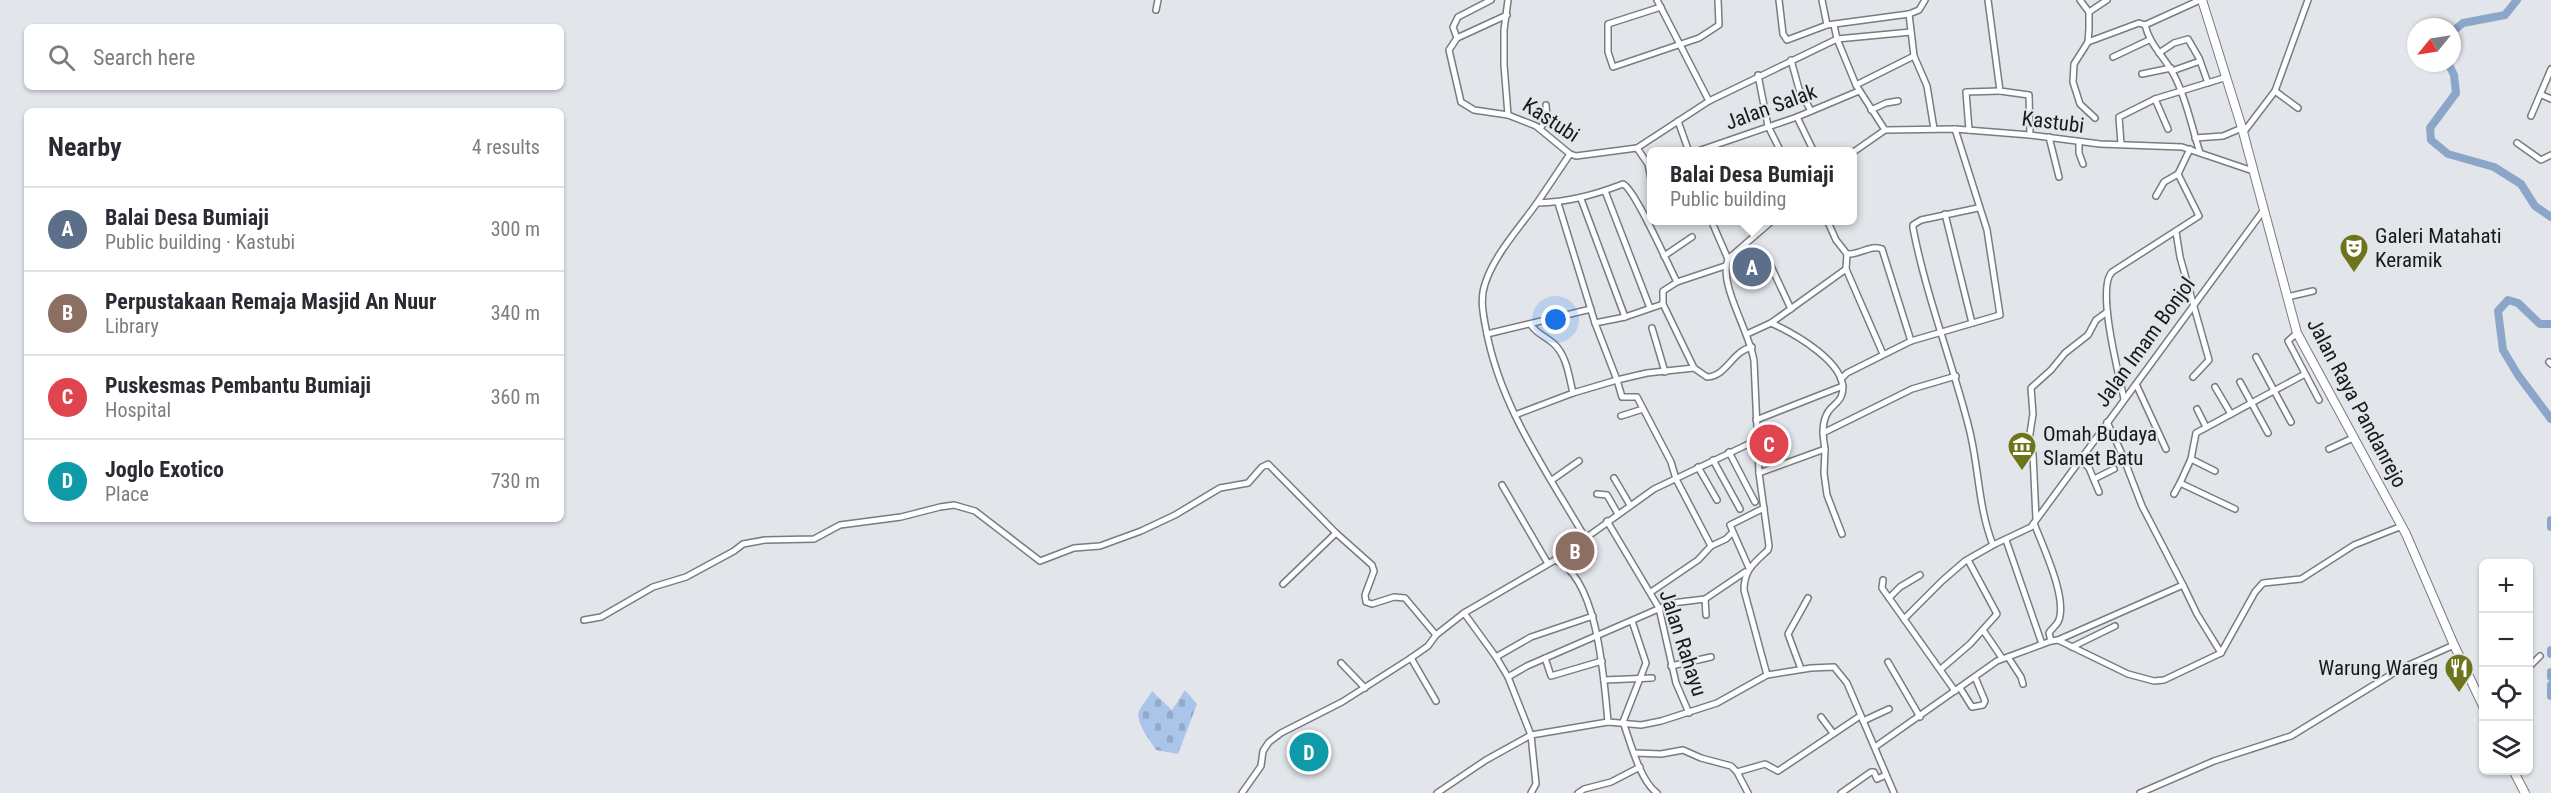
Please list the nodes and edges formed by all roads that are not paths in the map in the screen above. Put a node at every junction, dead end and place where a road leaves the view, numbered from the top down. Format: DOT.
graph roads {
  1 [pos="1158,0"];
  2 [pos="1491,0"];
  3 [pos="1508,0"];
  4 [pos="1657,0"];
  5 [pos="1718,0"];
  6 [pos="1779,0"];
  7 [pos="1822,0"];
  8 [pos="1925,0"];
  9 [pos="1988,0"];
  10 [pos="2080,0"];
  11 [pos="2108,0"];
  12 [pos="2201,0"];
  13 [pos="2308,0"];
  14 [pos="1661,7"];
  15 [pos="1156,10"];
  16 [pos="2089,12"];
  17 [pos="1910,14"];
  18 [pos="1507,15"];
  19 [pos="1830,25"];
  20 [pos="2145,25"];
  21 [pos="1911,32"];
  22 [pos="1457,38"];
  23 [pos="1837,39"];
  24 [pos="2149,40"];
  25 [pos="2088,42"];
  26 [pos="1680,43"];
  27 [pos="2159,53"];
  28 [pos="1914,56"];
  29 [pos="2113,57"];
  30 [pos="1791,60"];
  31 [pos="2200,61"];
  32 [pos="2551,69"];
  33 [pos="2172,70"];
  34 [pos="2142,74"];
  35 [pos="1758,75"];
  36 [pos="2227,77"];
  37 [pos="2208,83"];
  38 [pos="1858,88"];
  39 [pos="2000,91"];
  40 [pos="2182,91"];
  41 [pos="2276,91"];
  42 [pos="2542,95"];
  43 [pos="2155,99"];
  44 [pos="2551,99"];
  45 [pos="1709,101"];
  46 [pos="1898,101"];
  47 [pos="1546,105"];
  48 [pos="2298,108"];
  49 [pos="1871,110"];
  50 [pos="1811,111"];
  51 [pos="1508,116"];
  52 [pos="2531,116"];
  53 [pos="1797,117"];
  54 [pos="2095,118"];
  55 [pos="1678,120"];
  56 [pos="1768,126"];
  57 [pos="1540,129"];
  58 [pos="1934,129"];
  59 [pos="1955,129"];
  60 [pos="2168,129"];
  61 [pos="1885,130"];
  62 [pos="1969,130"];
  63 [pos="2242,131"];
  64 [pos="2031,135"];
  65 [pos="2049,137"];
  66 [pos="2195,138"];
  67 [pos="2079,142"];
  68 [pos="2517,143"];
  69 [pos="2121,144"];
  70 [pos="1714,145"];
  71 [pos="1687,147"];
  72 [pos="1709,147"];
  73 [pos="1778,147"];
  74 [pos="1812,147"];
  75 [pos="1637,148"];
  76 [pos="2190,149"];
  77 [pos="1857,150"];
  78 [pos="2200,153"];
  79 [pos="1570,154"];
  80 [pos="2551,155"];
  81 [pos="1647,163"];
  82 [pos="2083,164"];
  83 [pos="2253,171"];
  84 [pos="2178,174"];
  85 [pos="2059,177"];
  86 [pos="1605,191"];
  87 [pos="2156,196"];
  88 [pos="1581,199"];
  89 [pos="1537,203"];
  90 [pos="1558,203"];
  91 [pos="1978,208"];
  92 [pos="2263,211"];
  93 [pos="1946,214"];
  94 [pos="1647,223"];
  95 [pos="1648,225"];
  96 [pos="1713,225"];
  97 [pos="1767,225"];
  98 [pos="1829,225"];
  99 [pos="2176,232"];
  100 [pos="1692,237"];
  101 [pos="1847,254"];
  102 [pos="1664,256"];
  103 [pos="1728,259"];
  104 [pos="1769,262"];
  105 [pos="1725,266"];
  106 [pos="1846,269"];
  107 [pos="1677,282"];
  108 [pos="2313,291"];
  109 [pos="2287,297"];
  110 [pos="1663,304"];
  111 [pos="2193,305"];
  112 [pos="1650,308"];
  113 [pos="1591,309"];
  114 [pos="1791,309"];
  115 [pos="2107,312"];
  116 [pos="1625,317"];
  117 [pos="1595,323"];
  118 [pos="1771,323"];
  119 [pos="1972,324"];
  120 [pos="1531,325"];
  121 [pos="1652,328"];
  122 [pos="1941,333"];
  123 [pos="2297,333"];
  124 [pos="1487,334"];
  125 [pos="1747,334"];
  126 [pos="1911,341"];
  127 [pos="1752,347"];
  128 [pos="1883,354"];
  129 [pos="2256,357"];
  130 [pos="1694,368"];
  131 [pos="1665,372"];
  132 [pos="2305,374"];
  133 [pos="1956,376"];
  134 [pos="2193,377"];
  135 [pos="1841,379"];
  136 [pos="1617,380"];
  137 [pos="2240,382"];
  138 [pos="2136,384"];
  139 [pos="1842,386"];
  140 [pos="2215,387"];
  141 [pos="2275,391"];
  142 [pos="1573,393"];
  143 [pos="2124,399"];
  144 [pos="2319,400"];
  145 [pos="2253,402"];
  146 [pos="1643,408"];
  147 [pos="2197,409"];
  148 [pos="2231,414"];
  149 [pos="1515,415"];
  150 [pos="1621,416"];
  151 [pos="1756,420"];
  152 [pos="2107,422"];
  153 [pos="2291,422"];
  154 [pos="2206,427"];
  155 [pos="1823,433"];
  156 [pos="2268,433"];
  157 [pos="2353,438"];
  158 [pos="1756,440"];
  159 [pos="1825,449"];
  160 [pos="2166,449"];
  161 [pos="2329,449"];
  162 [pos="1729,452"];
  163 [pos="2191,459"];
  164 [pos="1713,460"];
  165 [pos="2081,460"];
  166 [pos="1579,461"];
  167 [pos="1698,467"];
  168 [pos="2114,469"];
  169 [pos="2216,471"];
  170 [pos="1759,474"];
  171 [pos="1614,478"];
  172 [pos="2094,478"];
  173 [pos="1676,479"];
  174 [pos="1552,480"];
  175 [pos="2180,483"];
  176 [pos="1502,485"];
  177 [pos="2099,492"];
  178 [pos="1597,494"];
  179 [pos="2174,494"];
  180 [pos="1717,500"];
  181 [pos="1755,502"];
  182 [pos="1630,505"];
  183 [pos="1764,508"];
  184 [pos="1740,509"];
  185 [pos="2235,509"];
  186 [pos="1618,514"];
  187 [pos="1607,521"];
  188 [pos="2035,521"];
  189 [pos="2402,526"];
  190 [pos="1336,533"];
  191 [pos="1732,533"];
  192 [pos="1842,534"];
  193 [pos="1586,539"];
  194 [pos="2006,540"];
  195 [pos="1993,545"];
  196 [pos="1711,546"];
  197 [pos="1555,560"];
  198 [pos="1968,560"];
  199 [pos="1547,562"];
  200 [pos="1748,569"];
  201 [pos="1920,574"];
  202 [pos="1883,580"];
  203 [pos="1283,584"];
  204 [pos="2183,585"];
  205 [pos="1651,592"];
  206 [pos="1808,598"];
  207 [pos="1889,598"];
  208 [pos="1705,599"];
  209 [pos="1659,608"];
  210 [pos="1464,613"];
  211 [pos="1706,615"];
  212 [pos="1593,616"];
  213 [pos="1904,619"];
  214 [pos="584,620"];
  215 [pos="1632,621"];
  216 [pos="2115,626"];
  217 [pos="1983,630"];
  218 [pos="1436,635"];
  219 [pos="1597,637"];
  220 [pos="2054,640"];
  221 [pos="2042,644"];
  222 [pos="2454,645"];
  223 [pos="2072,647"];
  224 [pos="2221,653"];
  225 [pos="2540,656"];
  226 [pos="1496,657"];
  227 [pos="1711,657"];
  228 [pos="2005,657"];
  229 [pos="1411,658"];
  230 [pos="1545,658"];
  231 [pos="1602,661"];
  232 [pos="1888,662"];
  233 [pos="1341,663"];
  234 [pos="1671,666"];
  235 [pos="2530,667"];
  236 [pos="1801,669"];
  237 [pos="1941,669"];
  238 [pos="1767,675"];
  239 [pos="1508,677"];
  240 [pos="1975,677"];
  241 [pos="1652,678"];
  242 [pos="1640,679"];
  243 [pos="1604,680"];
  244 [pos="2023,684"];
  245 [pos="1365,688"];
  246 [pos="1958,689"];
  247 [pos="2479,698"];
  248 [pos="1436,701"];
  249 [pos="1889,709"];
  250 [pos="1689,713"];
  251 [pos="1821,717"];
  252 [pos="1920,717"];
  253 [pos="1858,719"];
  254 [pos="1608,722"];
  255 [pos="1623,722"];
  256 [pos="1833,733"];
  257 [pos="1530,735"];
  258 [pos="1875,747"];
  259 [pos="1635,753"];
  260 [pos="1640,767"];
  261 [pos="1737,772"];
  262 [pos="2515,775"];
  263 [pos="1883,776"];
  264 [pos="1242,793"];
  265 [pos="1437,793"];
  266 [pos="1531,793"];
  267 [pos="1578,793"];
  268 [pos="1657,793"];
  269 [pos="1748,793"];
  270 [pos="1841,793"];
  271 [pos="1894,793"];
  272 [pos="2140,793"];
  273 [pos="2525,793"];
  1 -- 15 [label="street"];
  2 -- 22 [label="street"];
  3 -- 18 [label="street, Kastubi"];
  4 -- 14 [label="street"];
  5 -- 26 [label="street"];
  6 -- 19 [label="street"];
  7 -- 19 [label="street"];
  8 -- 17 [label="street"];
  9 -- 39 [label="street"];
  10 -- 16 [label="street"];
  11 -- 16 [label="street"];
  12 -- 20 [label="street"];
  12 -- 36 [label="main road, Jalan Raya Pandanrejo"];
  13 -- 41 [label="street"];
  14 -- 26 [label="street"];
  14 -- 26 [label="street"];
  16 -- 25 [label="street"];
  17 -- 19 [label="street"];
  17 -- 21 [label="street"];
  18 -- 22 [label="street"];
  18 -- 51 [label="street, Kastubi"];
  19 -- 23 [label="street"];
  20 -- 24 [label="street"];
  20 -- 25 [label="street"];
  21 -- 23 [label="street, Kastubi"];
  21 -- 28 [label="street"];
  22 -- 51 [label="street"];
  23 -- 30 [label="street, Kastubi"];
  23 -- 38 [label="street"];
  24 -- 27 [label="street"];
  24 -- 29 [label="street"];
  25 -- 54 [label="street"];
  26 -- 45 [label="street"];
  27 -- 31 [label="street"];
  27 -- 33 [label="street"];
  28 -- 38 [label="street, Jalan Salak"];
  28 -- 58 [label="street"];
  30 -- 35 [label="street, Kastubi"];
  30 -- 50 [label="street"];
  31 -- 33 [label="street"];
  31 -- 37 [label="street"];
  32 -- 42 [label="street"];
  33 -- 34 [label="street"];
  33 -- 40 [label="street"];
  35 -- 45 [label="street, Kastubi"];
  35 -- 56 [label="street"];
  36 -- 37 [label="street"];
  36 -- 63 [label="main road, Jalan Raya Pandanrejo"];
  37 -- 40 [label="street"];
  38 -- 49 [label="street"];
  38 -- 50 [label="street, Jalan Salak"];
  39 -- 62 [label="street"];
  39 -- 64 [label="street"];
  40 -- 43 [label="street"];
  40 -- 66 [label="street"];
  41 -- 48 [label="street"];
  41 -- 63 [label="street"];
  42 -- 44 [label="street"];
  42 -- 52 [label="street"];
  43 -- 60 [label="street"];
  43 -- 69 [label="street"];
  45 -- 55 [label="street, Kastubi"];
  46 -- 49 [label="street"];
  47 -- 57 [label="street"];
  49 -- 61 [label="street"];
  50 -- 53 [label="street, Jalan Salak"];
  51 -- 57 [label="street, Kastubi"];
  53 -- 56 [label="street, Jalan Salak"];
  53 -- 74 [label="street"];
  55 -- 71 [label="street"];
  55 -- 75 [label="street, Kastubi"];
  56 -- 70 [label="street, Jalan Salak"];
  56 -- 73 [label="street"];
  57 -- 79 [label="street, Kastubi"];
  58 -- 59 [label="street, Kastubi"];
  58 -- 61 [label="street, Kastubi"];
  59 -- 62 [label="street, Kastubi"];
  59 -- 91 [label="street"];
  61 -- 77 [label="street"];
  62 -- 64 [label="street, Kastubi"];
  63 -- 66 [label="street"];
  63 -- 83 [label="main road, Jalan Raya Pandanrejo"];
  64 -- 65 [label="street, Kastubi"];
  65 -- 67 [label="street, Kastubi"];
  65 -- 85 [label="street"];
  66 -- 78 [label="street"];
  67 -- 69 [label="street, Kastubi"];
  67 -- 82 [label="street"];
  68 -- 80 [label="street"];
  69 -- 76 [label="street, Kastubi"];
  70 -- 72 [label="street, Jalan Salak"];
  75 -- 79 [label="street, Kastubi"];
  75 -- 81 [label="street"];
  76 -- 78 [label="street, Kastubi"];
  76 -- 84 [label="street"];
  78 -- 83 [label="street, Kastubi"];
  79 -- 89 [label="street"];
  83 -- 92 [label="main road, Jalan Raya Pandanrejo"];
  84 -- 87 [label="street"];
  84 -- 99 [label="street"];
  86 -- 88 [label="street"];
  86 -- 94 [label="street"];
  86 -- 112 [label="street"];
  88 -- 90 [label="street"];
  88 -- 116 [label="street"];
  89 -- 90 [label="street"];
  89 -- 124 [label="street"];
  90 -- 113 [label="street"];
  91 -- 93 [label="street"];
  91 -- 119 [label="street"];
  92 -- 109 [label="main road, Jalan Raya Pandanrejo"];
  92 -- 111 [label="street, Jalan Imam Bonjol"];
  93 -- 119 [label="street"];
  93 -- 122 [label="street"];
  95 -- 102 [label="street"];
  96 -- 103 [label="street"];
  97 -- 103 [label="street"];
  98 -- 101 [label="street"];
  99 -- 111 [label="street"];
  99 -- 115 [label="street"];
  100 -- 102 [label="street"];
  101 -- 106 [label="street"];
  101 -- 126 [label="street"];
  102 -- 107 [label="street"];
  103 -- 105 [label="street"];
  104 -- 114 [label="street"];
  105 -- 107 [label="street"];
  105 -- 125 [label="street"];
  106 -- 114 [label="street"];
  106 -- 128 [label="street"];
  107 -- 110 [label="street"];
  108 -- 109 [label="street"];
  109 -- 123 [label="main road, Jalan Raya Pandanrejo"];
  110 -- 112 [label="street"];
  110 -- 130 [label="street"];
  111 -- 134 [label="street"];
  111 -- 138 [label="street, Jalan Imam Bonjol"];
  112 -- 116 [label="street"];
  113 -- 117 [label="street"];
  113 -- 120 [label="street"];
  114 -- 118 [label="street"];
  115 -- 143 [label="street"];
  115 -- 188 [label="street"];
  116 -- 117 [label="street"];
  117 -- 136 [label="street"];
  118 -- 125 [label="street"];
  118 -- 135 [label="street"];
  119 -- 122 [label="street"];
  120 -- 124 [label="street"];
  120 -- 142 [label="street"];
  121 -- 131 [label="street"];
  122 -- 126 [label="street"];
  122 -- 133 [label="street"];
  123 -- 132 [label="street"];
  123 -- 157 [label="main road, Jalan Raya Pandanrejo"];
  124 -- 149 [label="street"];
  125 -- 127 [label="street"];
  126 -- 128 [label="street"];
  127 -- 130 [label="street"];
  127 -- 151 [label="street"];
  128 -- 135 [label="street"];
  129 -- 141 [label="street"];
  130 -- 131 [label="street"];
  131 -- 136 [label="street"];
  132 -- 141 [label="street"];
  132 -- 144 [label="street"];
  133 -- 155 [label="street"];
  133 -- 195 [label="street"];
  135 -- 139 [label="street"];
  136 -- 142 [label="street"];
  136 -- 146 [label="street"];
  137 -- 145 [label="street"];
  138 -- 143 [label="street, Jalan Imam Bonjol"];
  138 -- 160 [label="street"];
  139 -- 151 [label="street"];
  139 -- 155 [label="street"];
  140 -- 148 [label="street"];
  141 -- 145 [label="street"];
  141 -- 153 [label="street"];
  142 -- 149 [label="street"];
  143 -- 152 [label="street, Jalan Imam Bonjol"];
  145 -- 148 [label="street"];
  145 -- 156 [label="street"];
  146 -- 150 [label="street"];
  146 -- 173 [label="street"];
  147 -- 154 [label="street"];
  148 -- 154 [label="street"];
  149 -- 174 [label="street"];
  151 -- 158 [label="street"];
  152 -- 165 [label="street, Jalan Imam Bonjol"];
  152 -- 204 [label="street"];
  154 -- 163 [label="street"];
  155 -- 159 [label="street"];
  157 -- 161 [label="street"];
  157 -- 189 [label="main road, Jalan Raya Pandanrejo"];
  158 -- 162 [label="street"];
  158 -- 170 [label="street"];
  159 -- 170 [label="street"];
  159 -- 192 [label="street"];
  162 -- 164 [label="street"];
  162 -- 181 [label="street"];
  163 -- 169 [label="street"];
  163 -- 175 [label="street"];
  164 -- 167 [label="street"];
  164 -- 184 [label="street"];
  165 -- 172 [label="street"];
  165 -- 188 [label="street, Jalan Imam Bonjol"];
  166 -- 174 [label="street"];
  167 -- 173 [label="street"];
  167 -- 180 [label="street"];
  168 -- 172 [label="street"];
  170 -- 183 [label="street"];
  171 -- 182 [label="street"];
  172 -- 177 [label="street"];
  173 -- 182 [label="street"];
  173 -- 196 [label="street"];
  174 -- 193 [label="street"];
  175 -- 179 [label="street"];
  175 -- 185 [label="street"];
  176 -- 199 [label="street"];
  178 -- 186 [label="street"];
  182 -- 186 [label="street"];
  183 -- 191 [label="street"];
  183 -- 200 [label="street"];
  186 -- 187 [label="street"];
  187 -- 193 [label="street"];
  187 -- 205 [label="street, Jalan Rahayu"];
  188 -- 194 [label="street, Jalan Imam Bonjol"];
  188 -- 220 [label="street"];
  189 -- 222 [label="main road, Jalan Raya Pandanrejo"];
  189 -- 224 [label="street"];
  190 -- 203 [label="street"];
  190 -- 214 [label="street"];
  190 -- 218 [label="street"];
  191 -- 196 [label="street"];
  191 -- 200 [label="street"];
  193 -- 197 [label="street"];
  194 -- 195 [label="street, Jalan Imam Bonjol"];
  194 -- 221 [label="street"];
  195 -- 198 [label="street, Jalan Imam Bonjol"];
  196 -- 205 [label="street"];
  197 -- 199 [label="street"];
  197 -- 212 [label="street"];
  198 -- 213 [label="street, Jalan Imam Bonjol"];
  198 -- 217 [label="street"];
  199 -- 210 [label="street"];
  200 -- 208 [label="street"];
  200 -- 238 [label="street"];
  201 -- 207 [label="street"];
  202 -- 207 [label="street"];
  204 -- 220 [label="street"];
  204 -- 224 [label="street"];
  205 -- 209 [label="street, Jalan Rahayu"];
  206 -- 236 [label="street"];
  207 -- 213 [label="street"];
  208 -- 209 [label="street"];
  208 -- 211 [label="street"];
  209 -- 215 [label="street"];
  209 -- 234 [label="street, Jalan Rahayu"];
  210 -- 218 [label="street"];
  210 -- 226 [label="street"];
  212 -- 219 [label="street"];
  212 -- 226 [label="street"];
  213 -- 237 [label="street"];
  215 -- 219 [label="street"];
  215 -- 242 [label="street"];
  216 -- 223 [label="street"];
  217 -- 228 [label="street"];
  217 -- 237 [label="street"];
  218 -- 229 [label="street"];
  219 -- 230 [label="street"];
  219 -- 231 [label="street"];
  220 -- 221 [label="street"];
  220 -- 223 [label="street"];
  221 -- 228 [label="street"];
  222 -- 247 [label="main road, Jalan Raya Pandanrejo"];
  222 -- 272 [label="street"];
  223 -- 224 [label="street"];
  225 -- 235 [label="street"];
  226 -- 239 [label="street"];
  227 -- 234 [label="street"];
  228 -- 240 [label="street"];
  228 -- 244 [label="street"];
  229 -- 245 [label="street"];
  229 -- 248 [label="street"];
  230 -- 231 [label="street"];
  230 -- 239 [label="street"];
  231 -- 243 [label="street"];
  232 -- 252 [label="street"];
  233 -- 245 [label="street"];
  234 -- 250 [label="street, Jalan Rahayu"];
  236 -- 238 [label="street"];
  236 -- 253 [label="street"];
  237 -- 246 [label="street"];
  238 -- 250 [label="street"];
  239 -- 257 [label="street"];
  240 -- 246 [label="street"];
  240 -- 246 [label="street"];
  241 -- 242 [label="street"];
  242 -- 243 [label="street"];
  242 -- 255 [label="street"];
  243 -- 254 [label="street"];
  245 -- 264 [label="street"];
  246 -- 252 [label="street"];
  249 -- 253 [label="street"];
  250 -- 255 [label="street"];
  251 -- 256 [label="street"];
  252 -- 258 [label="street"];
  253 -- 256 [label="street"];
  253 -- 258 [label="street"];
  254 -- 255 [label="street"];
  254 -- 257 [label="street"];
  255 -- 259 [label="street"];
  256 -- 261 [label="street"];
  257 -- 265 [label="street"];
  257 -- 266 [label="street"];
  258 -- 263 [label="street"];
  259 -- 260 [label="street"];
  259 -- 261 [label="street"];
  260 -- 267 [label="street"];
  260 -- 268 [label="street"];
  261 -- 269 [label="street"];
  262 -- 273 [label="main road"];
  263 -- 270 [label="street"];
  263 -- 271 [label="street"];
}
